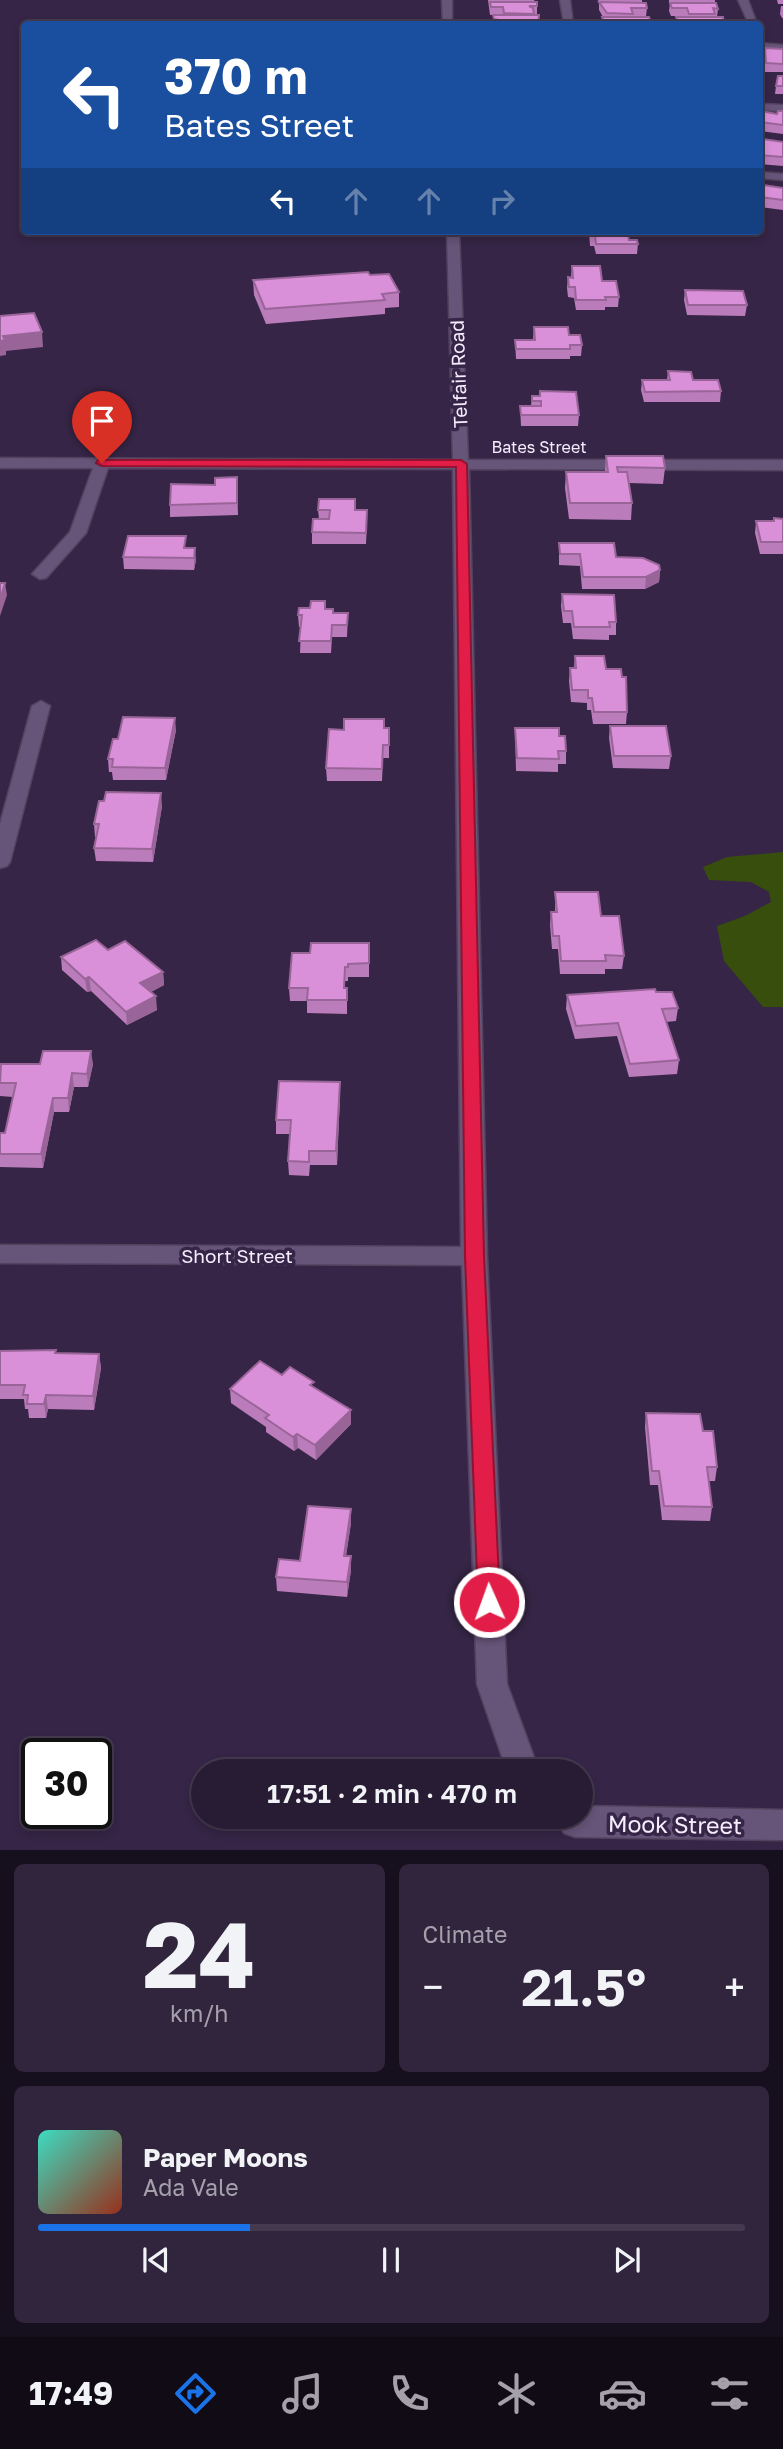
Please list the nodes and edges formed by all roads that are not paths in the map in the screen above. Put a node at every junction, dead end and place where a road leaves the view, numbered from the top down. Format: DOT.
graph roads {
  1 [pos="447,0"];
  2 [pos="565,0"];
  3 [pos="743,0"];
  4 [pos="447,21"];
  5 [pos="568,21"];
  6 [pos="752,21"];
  7 [pos="763,44"];
  8 [pos="783,48"];
  9 [pos="763,107"];
  10 [pos="783,108"];
  11 [pos="763,175"];
  12 [pos="783,177"];
  13 [pos="453,235"];
  14 [pos="0,463"];
  15 [pos="102,463"];
  16 [pos="461,464"];
  17 [pos="783,465"];
  18 [pos="40,574"];
  19 [pos="41,706"];
  20 [pos="0,862"];
  21 [pos="0,1254"];
  22 [pos="474,1256"];
  23 [pos="519,1759"];
  24 [pos="593,1822"];
  25 [pos="783,1825"];
  1 -- 4 [label="street"];
  2 -- 5 [label="street"];
  3 -- 6 [label="street"];
  7 -- 8 [label="street"];
  9 -- 10 [label="street"];
  11 -- 12 [label="street"];
  13 -- 16 [label="street, Telfair Road"];
  14 -- 15 [label="street, Bates Street"];
  15 -- 16 [label="street, Bates Street"];
  15 -- 18 [label="street"];
  16 -- 17 [label="street, Bates Street"];
  16 -- 22 [label="street, Telfair Road"];
  19 -- 20 [label="street"];
  21 -- 22 [label="street, Short Street"];
  22 -- 23 [label="street, Telfair Road"];
  24 -- 25 [label="street, Mook Street"];
}
